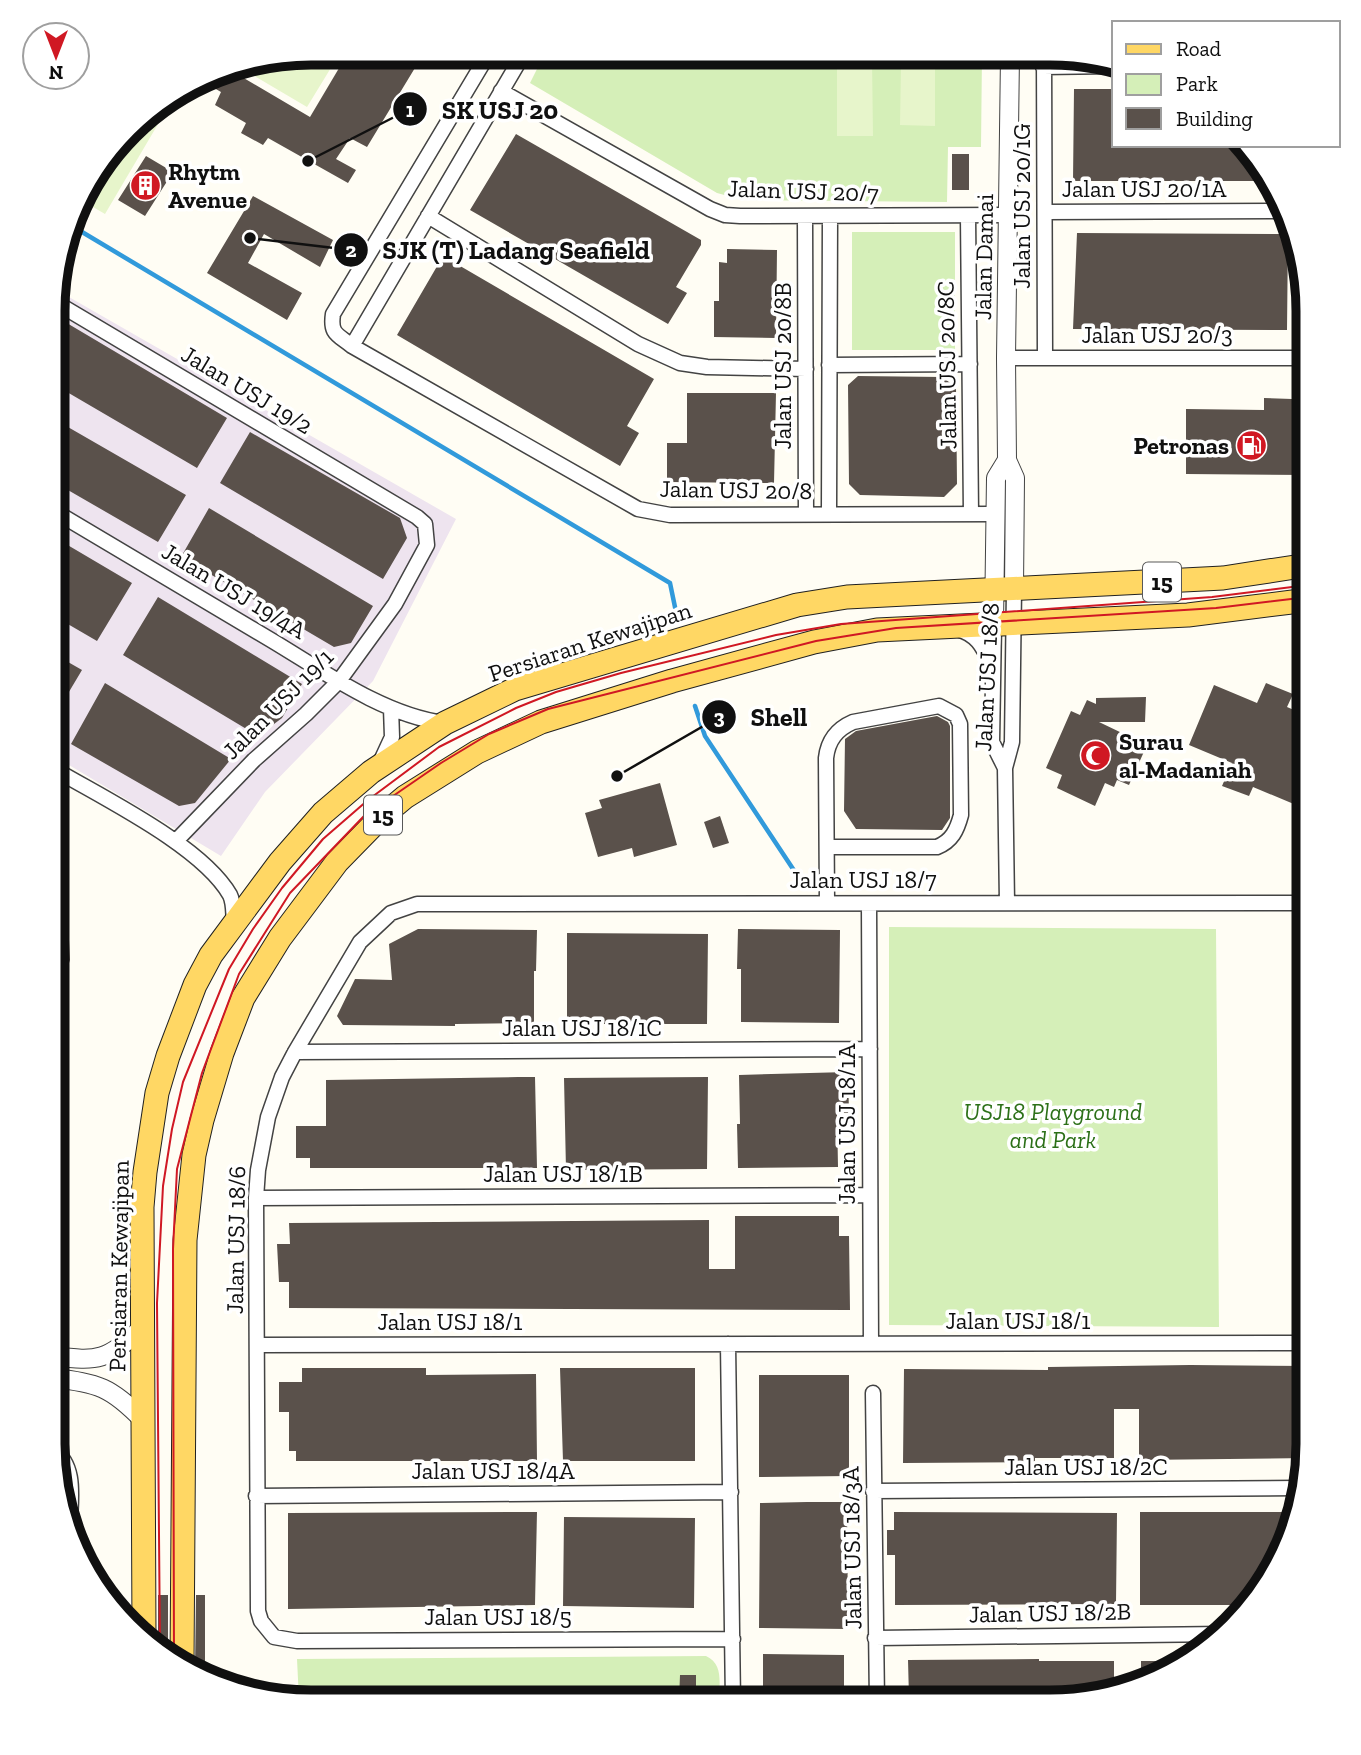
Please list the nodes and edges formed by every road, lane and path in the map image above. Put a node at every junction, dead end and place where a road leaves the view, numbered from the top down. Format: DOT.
graph roads {
  1 [pos="482,65"];
  2 [pos="517,65"];
  3 [pos="1010,65"];
  4 [pos="1044,65"];
  5 [pos="501,91"];
  6 [pos="1275,211"];
  7 [pos="1045,212"];
  8 [pos="1009,215"];
  9 [pos="428,216"];
  10 [pos="968,216"];
  11 [pos="805,217"];
  12 [pos="830,217"];
  13 [pos="65,308"];
  14 [pos="352,346"];
  15 [pos="1006,358"];
  16 [pos="1045,358"];
  17 [pos="1296,358"];
  18 [pos="970,364"];
  19 [pos="829,365"];
  20 [pos="806,369"];
  21 [pos="1007,460"];
  22 [pos="806,514"];
  23 [pos="828,514"];
  24 [pos="971,514"];
  25 [pos="996,514"];
  26 [pos="417,517"];
  27 [pos="65,518"];
  28 [pos="1296,567"];
  29 [pos="1004,589"];
  30 [pos="1296,602"];
  31 [pos="1004,624"];
  32 [pos="951,627"];
  33 [pos="993,670"];
  34 [pos="340,681"];
  35 [pos="391,708"];
  36 [pos="445,723"];
  37 [pos="1005,768"];
  38 [pos="371,772"];
  39 [pos="65,775"];
  40 [pos="176,841"];
  41 [pos="827,847"];
  42 [pos="827,903"];
  43 [pos="1007,903"];
  44 [pos="1296,903"];
  45 [pos="417,904"];
  46 [pos="869,904"];
  47 [pos="234,922"];
  48 [pos="870,1049"];
  49 [pos="295,1052"];
  50 [pos="870,1195"];
  51 [pos="256,1198"];
  52 [pos="141,1329"];
  53 [pos="1296,1343"];
  54 [pos="728,1344"];
  55 [pos="871,1344"];
  56 [pos="257,1345"];
  57 [pos="65,1358"];
  58 [pos="65,1380"];
  59 [pos="873,1393"];
  60 [pos="143,1420"];
  61 [pos="65,1460"];
  62 [pos="1292,1488"];
  63 [pos="873,1491"];
  64 [pos="731,1492"];
  65 [pos="256,1496"];
  66 [pos="70,1498"];
  67 [pos="144,1624"];
  68 [pos="268,1631"];
  69 [pos="1206,1634"];
  70 [pos="876,1637"];
  71 [pos="733,1639"];
  72 [pos="182,1654"];
  73 [pos="733,1690"];
  74 [pos="877,1690"];
  1 -- 14 [label="street"];
  2 -- 5 [label="street"];
  3 -- 8 [label="street, Jalan Damai"];
  4 -- 7 [label="street, Jalan USJ 20/1G"];
  5 -- 9 [label="street"];
  5 -- 11 [label="street, Jalan USJ 20/7"];
  6 -- 7 [label="street, Jalan USJ 20/1A"];
  7 -- 16 [label="street, Jalan USJ 20/1G"];
  8 -- 10 [label="street, Jalan USJ 20/7"];
  8 -- 15 [label="street, Jalan Damai"];
  9 -- 14 [label="street"];
  9 -- 20 [label="street"];
  10 -- 12 [label="street, Jalan USJ 20/7"];
  10 -- 18 [label="street, Jalan USJ 20/8C"];
  11 -- 12 [label="street, Jalan USJ 20/7"];
  11 -- 20 [label="street, Jalan USJ 20/8B"];
  12 -- 19 [label="street"];
  13 -- 26 [label="street, Jalan USJ 19/2"];
  14 -- 22 [label="street, Jalan USJ 20/8"];
  15 -- 16 [label="street, Jalan USJ 20/3"];
  15 -- 21 [label="street, Jalan Damai"];
  16 -- 17 [label="street, Jalan USJ 20/3"];
  18 -- 19 [label="street"];
  18 -- 24 [label="street, Jalan USJ 20/8C"];
  19 -- 23 [label="street"];
  20 -- 22 [label="street, Jalan USJ 20/8B"];
  21 -- 25 [label="street, Jalan Damai"];
  21 -- 29 [label="street, Jalan Damai"];
  22 -- 23 [label="street, Jalan USJ 20/8"];
  23 -- 24 [label="street, Jalan USJ 20/8"];
  24 -- 25 [label="street, Jalan USJ 20/8"];
  25 -- 29 [label="street, Jalan Damai"];
  26 -- 34 [label="street, Jalan USJ 19/1"];
  27 -- 34 [label="street, Jalan USJ 19/4A"];
  28 -- 29 [label="main road, Persiaran Kewajipan / 15"];
  29 -- 31 [label="street, Jalan Damai"];
  29 -- 36 [label="main road, Persiaran Kewajipan / 15"];
  30 -- 31 [label="main road, 15"];
  31 -- 32 [label="main road, 15"];
  31 -- 33 [label="street, Jalan USJ 18/8"];
  31 -- 37 [label="street, Jalan USJ 18/8"];
  32 -- 33 [label="street"];
  32 -- 72 [label="main road, 15"];
  33 -- 37 [label="street, Jalan USJ 18/8"];
  34 -- 35 [label="street, Jalan USJ 19/4A"];
  34 -- 40 [label="street, Jalan USJ 19/1"];
  35 -- 36 [label="street, Jalan USJ 19/4A"];
  35 -- 38 [label="street"];
  36 -- 38 [label="main road, Persiaran Kewajipan / 15"];
  37 -- 43 [label="street, Jalan USJ 18/8"];
  38 -- 47 [label="main road, Persiaran Kewajipan / 15"];
  39 -- 40 [label="street"];
  40 -- 47 [label="street"];
  41 -- 41 [label="street"];
  41 -- 42 [label="street"];
  42 -- 45 [label="street, Jalan USJ 18/7"];
  42 -- 46 [label="street, Jalan USJ 18/7"];
  43 -- 44 [label="street, Jalan USJ 18/7"];
  43 -- 46 [label="street, Jalan USJ 18/7"];
  45 -- 49 [label="street, Jalan USJ 18/6"];
  46 -- 48 [label="street, Jalan USJ 18/1A"];
  47 -- 52 [label="main road, Persiaran Kewajipan / 15"];
  48 -- 49 [label="street, Jalan USJ 18/1C"];
  48 -- 50 [label="street, Jalan USJ 18/1A"];
  49 -- 51 [label="street, Jalan USJ 18/6"];
  50 -- 51 [label="street, Jalan USJ 18/1B"];
  50 -- 55 [label="street, Jalan USJ 18/1A"];
  51 -- 56 [label="street, Jalan USJ 18/6"];
  52 -- 57 [label="street"];
  52 -- 60 [label="main road, Persiaran Kewajipan / 15"];
  53 -- 55 [label="street, Jalan USJ 18/1"];
  54 -- 55 [label="street, Jalan USJ 18/1"];
  54 -- 56 [label="street, Jalan USJ 18/1"];
  54 -- 64 [label="street"];
  56 -- 65 [label="street, Jalan USJ 18/6"];
  58 -- 60 [label="street"];
  59 -- 63 [label="street, Jalan USJ 18/3A"];
  60 -- 67 [label="main road, Persiaran Kewajipan"];
  61 -- 66 [label="street"];
  62 -- 63 [label="street, Jalan USJ 18/2C"];
  63 -- 70 [label="street, Jalan USJ 18/3A"];
  64 -- 65 [label="street, Jalan USJ 18/4A"];
  64 -- 71 [label="street"];
  65 -- 68 [label="street, Jalan USJ 18/6"];
  68 -- 71 [label="street, Jalan USJ 18/5"];
  69 -- 70 [label="street, Jalan USJ 18/2B"];
  70 -- 74 [label="street, Jalan USJ 18/3A"];
  71 -- 73 [label="street"];
}
